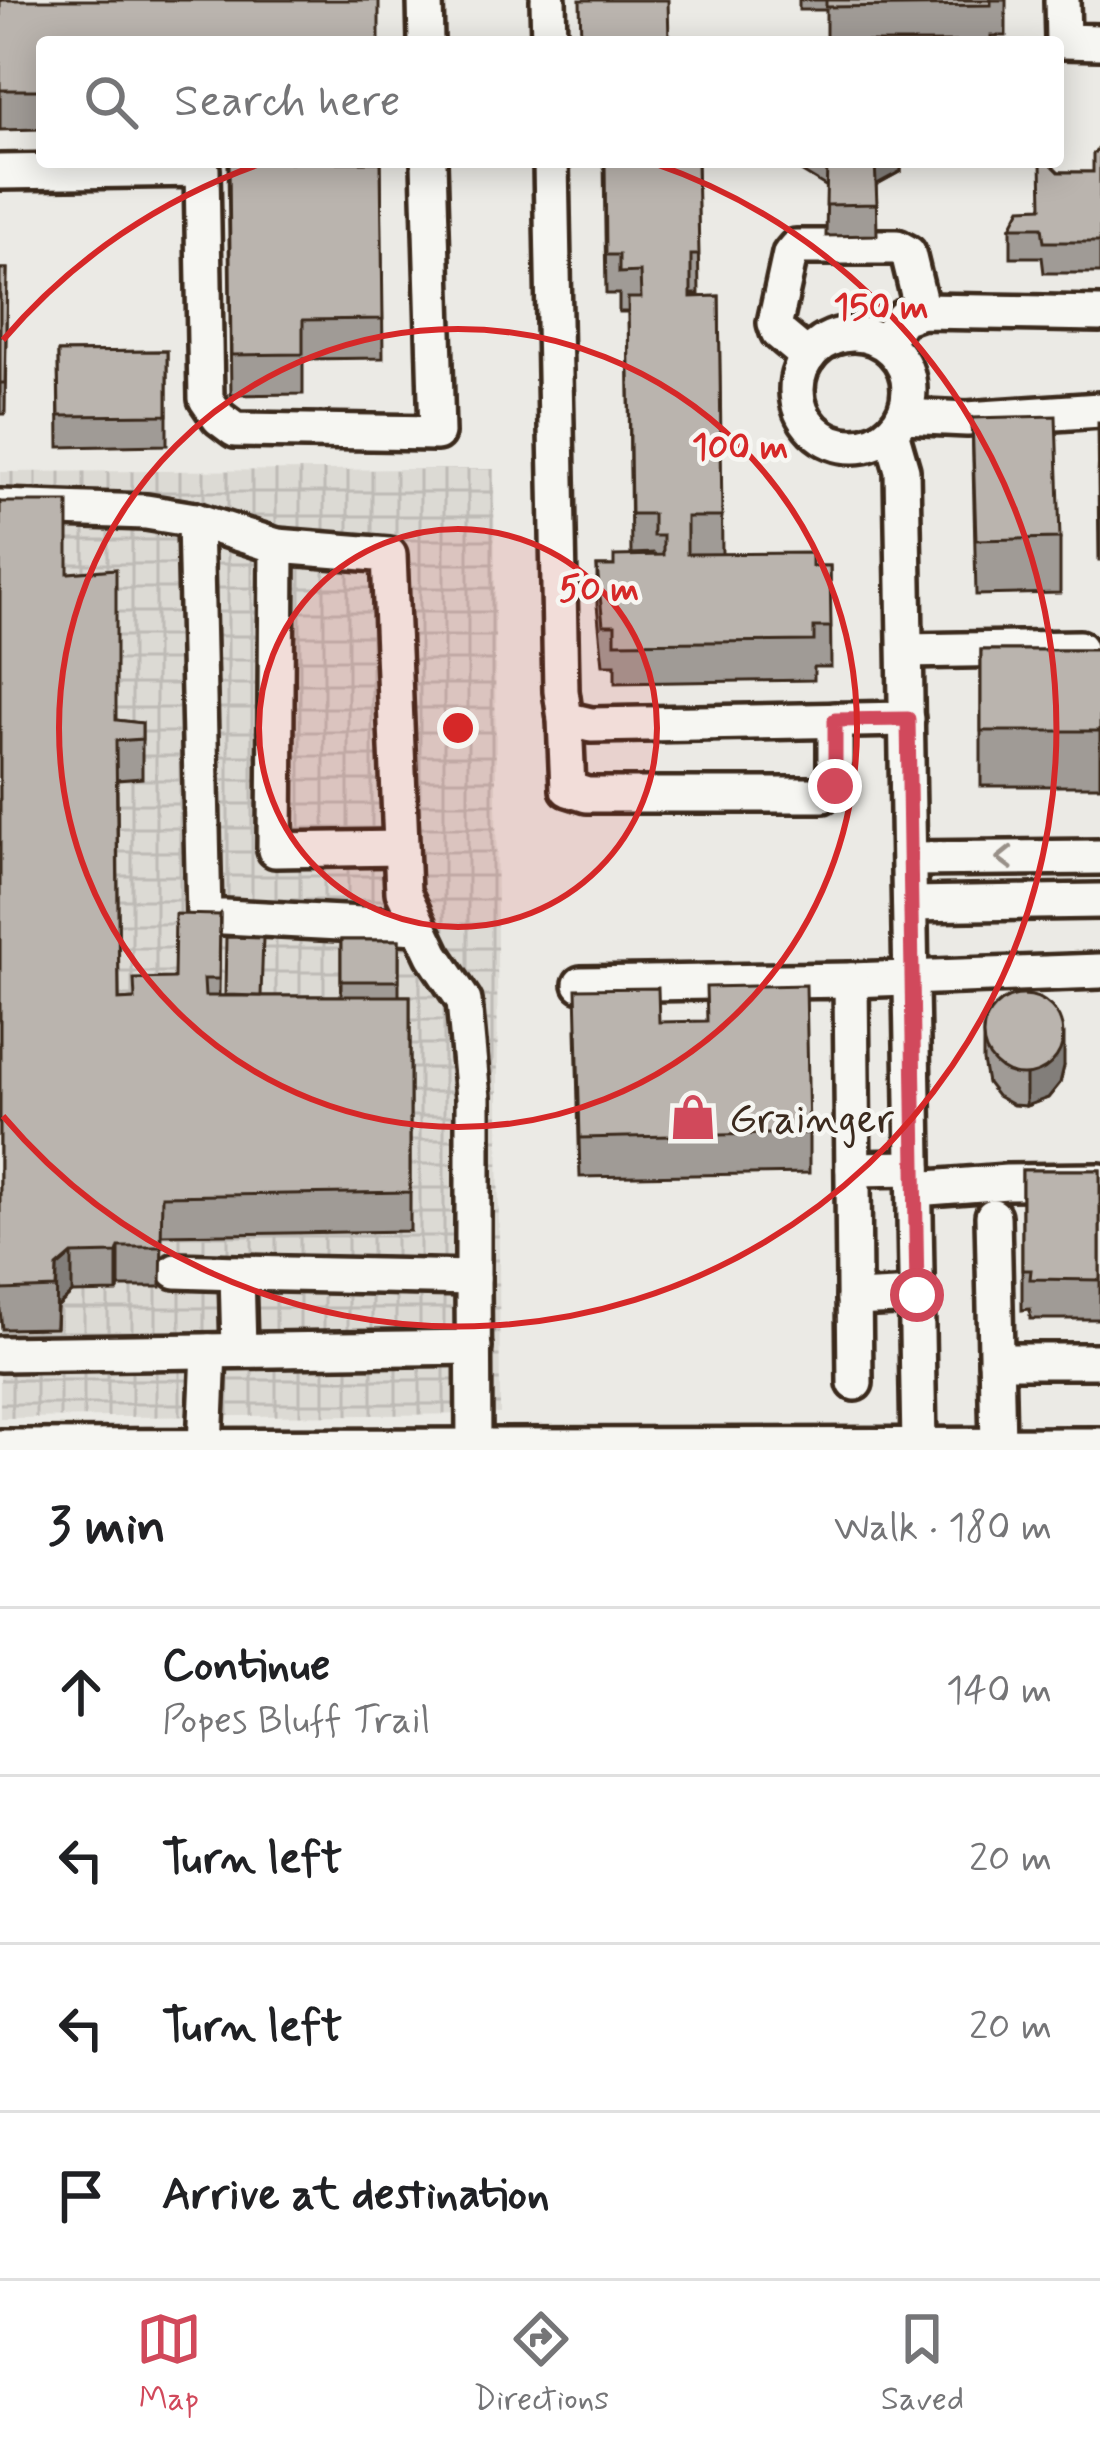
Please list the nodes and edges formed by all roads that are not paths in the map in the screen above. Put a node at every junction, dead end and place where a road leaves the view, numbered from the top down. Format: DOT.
graph roads {
  1 [pos="425,0"];
  2 [pos="548,0"];
  3 [pos="1062,0"];
  4 [pos="426,36"];
  5 [pos="549,36"];
  6 [pos="1063,36"];
  7 [pos="1064,40"];
  8 [pos="1100,41"];
  9 [pos="429,168"];
  10 [pos="551,168"];
  11 [pos="0,172"];
  12 [pos="922,311"];
  13 [pos="1100,314"];
  14 [pos="885,342"];
  15 [pos="808,357"];
  16 [pos="1100,410"];
  17 [pos="897,424"];
  18 [pos="0,507"];
  19 [pos="195,520"];
  20 [pos="277,546"];
  21 [pos="1079,648"];
  22 [pos="906,651"];
  23 [pos="566,719"];
  24 [pos="908,719"];
  25 [pos="835,720"];
  26 [pos="401,848"];
  27 [pos="1100,856"];
  28 [pos="910,859"];
  29 [pos="1100,901"];
  30 [pos="910,904"];
  31 [pos="419,927"];
  32 [pos="1100,971"];
  33 [pos="911,978"];
  34 [pos="851,980"];
  35 [pos="581,984"];
  36 [pos="853,1169"];
  37 [pos="915,1178"];
  38 [pos="1100,1181"];
  39 [pos="993,1216"];
  40 [pos="176,1270"];
  41 [pos="237,1273"];
  42 [pos="473,1278"];
  43 [pos="917,1295"];
  44 [pos="854,1299"];
  45 [pos="474,1347"];
  46 [pos="224,1350"];
  47 [pos="0,1354"];
  48 [pos="996,1360"];
  49 [pos="1100,1361"];
  50 [pos="855,1383"];
  51 [pos="998,1445"];
  52 [pos="1100,1445"];
  53 [pos="6,1446"];
  54 [pos="474,1446"];
  55 [pos="919,1446"];
  56 [pos="122,1448"];
  57 [pos="197,1448"];
  58 [pos="322,1448"];
  59 [pos="403,1448"];
  1 -- 4 [label="street"];
  2 -- 5 [label="street"];
  3 -- 6 [label="street"];
  7 -- 8 [label="street"];
  9 -- 11 [label="street"];
  10 -- 23 [label="street"];
  12 -- 13 [label="street"];
  12 -- 14 [label="street"];
  12 -- 15 [label="street"];
  14 -- 15 [label="street"];
  14 -- 17 [label="street"];
  15 -- 17 [label="street"];
  16 -- 17 [label="street"];
  17 -- 22 [label="street"];
  18 -- 19 [label="street"];
  19 -- 20 [label="street"];
  19 -- 31 [label="street"];
  20 -- 26 [label="street"];
  20 -- 26 [label="street"];
  21 -- 22 [label="street"];
  22 -- 24 [label="street"];
  23 -- 25 [label="street"];
  23 -- 25 [label="street"];
  24 -- 25 [label="street"];
  24 -- 28 [label="street"];
  26 -- 31 [label="street"];
  27 -- 28 [label="street, one-way"];
  28 -- 30 [label="street"];
  29 -- 30 [label="street"];
  30 -- 33 [label="street"];
  31 -- 42 [label="street"];
  32 -- 33 [label="street"];
  33 -- 34 [label="street"];
  33 -- 37 [label="street"];
  34 -- 35 [label="street"];
  34 -- 36 [label="street"];
  36 -- 37 [label="street"];
  36 -- 44 [label="street"];
  37 -- 38 [label="street"];
  37 -- 43 [label="street"];
  39 -- 48 [label="street"];
  40 -- 41 [label="street"];
  41 -- 42 [label="street"];
  41 -- 46 [label="street"];
  42 -- 45 [label="street"];
  43 -- 44 [label="street"];
  43 -- 55 [label="street"];
  44 -- 50 [label="street"];
  45 -- 46 [label="street"];
  45 -- 54 [label="street"];
  46 -- 47 [label="street"];
  46 -- 57 [label="street"];
  48 -- 49 [label="street"];
  48 -- 51 [label="street"];
  51 -- 52 [label="street"];
  51 -- 55 [label="street"];
  53 -- 56 [label="street"];
  54 -- 55 [label="street"];
  54 -- 59 [label="street"];
  56 -- 57 [label="street"];
  57 -- 58 [label="street"];
  58 -- 59 [label="street"];
}
